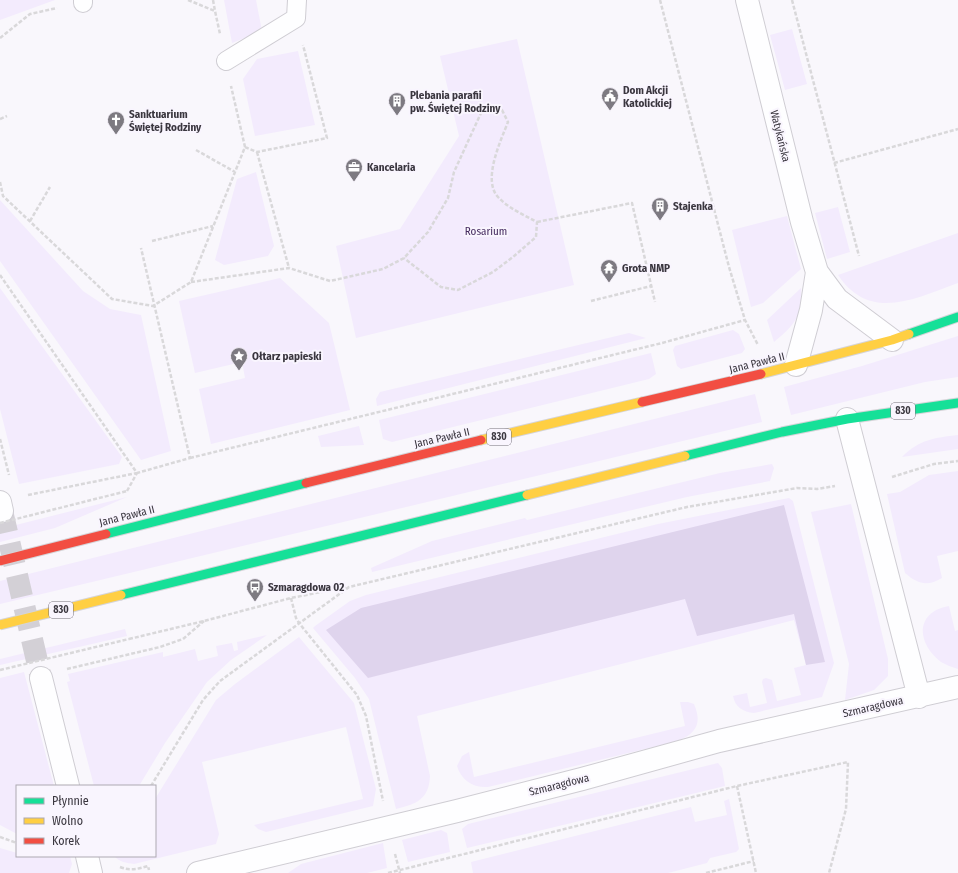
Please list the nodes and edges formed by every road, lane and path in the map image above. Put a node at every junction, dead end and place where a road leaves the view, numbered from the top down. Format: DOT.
graph roads {
  1 [pos="188,0"];
  2 [pos="213,0"];
  3 [pos="297,0"];
  4 [pos="660,0"];
  5 [pos="747,0"];
  6 [pos="792,0"];
  7 [pos="83,1"];
  8 [pos="215,11"];
  9 [pos="296,18"];
  10 [pos="0,38"];
  11 [pos="226,62"];
  12 [pos="7,116"];
  13 [pos="0,118"];
  14 [pos="958,129"];
  15 [pos="245,147"];
  16 [pos="196,150"];
  17 [pos="257,152"];
  18 [pos="834,163"];
  19 [pos="235,172"];
  20 [pos="0,182"];
  21 [pos="50,187"];
  22 [pos="30,221"];
  23 [pos="537,222"];
  24 [pos="213,226"];
  25 [pos="152,241"];
  26 [pos="140,248"];
  27 [pos="859,256"];
  28 [pos="404,258"];
  29 [pos="289,268"];
  30 [pos="818,272"];
  31 [pos="0,275"];
  32 [pos="191,282"];
  33 [pos="651,286"];
  34 [pos="591,301"];
  35 [pos="655,302"];
  36 [pos="153,306"];
  37 [pos="958,317"];
  38 [pos="745,320"];
  39 [pos="892,340"];
  40 [pos="760,349"];
  41 [pos="796,365"];
  42 [pos="958,404"];
  43 [pos="847,419"];
  44 [pos="0,439"];
  45 [pos="190,458"];
  46 [pos="958,461"];
  47 [pos="137,473"];
  48 [pos="10,477"];
  49 [pos="890,477"];
  50 [pos="837,486"];
  51 [pos="24,496"];
  52 [pos="1,512"];
  53 [pos="0,561"];
  54 [pos="349,587"];
  55 [pos="291,598"];
  56 [pos="204,621"];
  57 [pos="299,623"];
  58 [pos="0,625"];
  59 [pos="0,670"];
  60 [pos="50,674"];
  61 [pos="958,687"];
  62 [pos="919,697"];
  63 [pos="68,785"];
  64 [pos="152,785"];
  65 [pos="737,786"];
  66 [pos="388,828"];
  67 [pos="0,837"];
  68 [pos="16,843"];
  69 [pos="87,857"];
  70 [pos="754,861"];
  71 [pos="114,864"];
  72 [pos="253,866"];
  73 [pos="149,870"];
  74 [pos="400,872"];
  75 [pos="91,873"];
  76 [pos="198,873"];
  77 [pos="388,873"];
  78 [pos="706,873"];
  79 [pos="756,873"];
  80 [pos="829,873"];
  1 -- 8 [label="path"];
  2 -- 8 [label="path"];
  3 -- 9 [label="lane"];
  4 -- 38 [label="path"];
  5 -- 30 [label="street, Watykańska"];
  6 -- 18 [label="path"];
  7 -- 10 [label="path"];
  8 -- 11 [label="path"];
  9 -- 11 [label="lane"];
  9 -- 17 [label="path"];
  11 -- 15 [label="path"];
  12 -- 13 [label="path"];
  14 -- 18 [label="path"];
  15 -- 17 [label="path"];
  15 -- 19 [label="path"];
  16 -- 19 [label="path"];
  17 -- 29 [label="path"];
  18 -- 27 [label="path"];
  19 -- 24 [label="path"];
  20 -- 22 [label="path"];
  21 -- 22 [label="path"];
  22 -- 36 [label="path"];
  23 -- 28 [label="path"];
  23 -- 28 [label="path"];
  23 -- 33 [label="path"];
  24 -- 25 [label="path"];
  24 -- 32 [label="path"];
  26 -- 36 [label="path"];
  28 -- 29 [label="path"];
  29 -- 32 [label="path"];
  30 -- 39 [label="street"];
  30 -- 41 [label="street"];
  31 -- 47 [label="path"];
  32 -- 36 [label="path"];
  33 -- 34 [label="path"];
  33 -- 35 [label="path"];
  36 -- 45 [label="path"];
  37 -- 39 [label="main road, Jana Pawła II / 830"];
  38 -- 40 [label="path"];
  38 -- 45 [label="path"];
  39 -- 41 [label="main road, Jana Pawła II / 830"];
  41 -- 53 [label="main road, Jana Pawła II / 830, bridge"];
  42 -- 43 [label="main road, 830"];
  43 -- 58 [label="main road, 830, bridge"];
  43 -- 62 [label="street"];
  44 -- 48 [label="path"];
  45 -- 47 [label="path"];
  46 -- 49 [label="path"];
  47 -- 51 [label="path"];
  47 -- 52 [label="path, bridge"];
  50 -- 54 [label="path"];
  54 -- 55 [label="path"];
  54 -- 57 [label="path"];
  55 -- 56 [label="path"];
  55 -- 57 [label="path"];
  56 -- 59 [label="path, bridge"];
  56 -- 60 [label="path"];
  57 -- 64 [label="path"];
  57 -- 66 [label="path"];
  60 -- 63 [label="street"];
  61 -- 62 [label="street, Szmaragdowa"];
  62 -- 66 [label="street, Szmaragdowa"];
  65 -- 70 [label="path"];
  65 -- 74 [label="path"];
  65 -- 80 [label="path"];
  66 -- 72 [label="street, Szmaragdowa"];
  66 -- 74 [label="path"];
  67 -- 68 [label="path"];
  69 -- 75 [label="street"];
  70 -- 78 [label="path"];
  70 -- 79 [label="path"];
  71 -- 73 [label="path"];
  72 -- 76 [label="street, Szmaragdowa"];
  74 -- 77 [label="path"];
}
